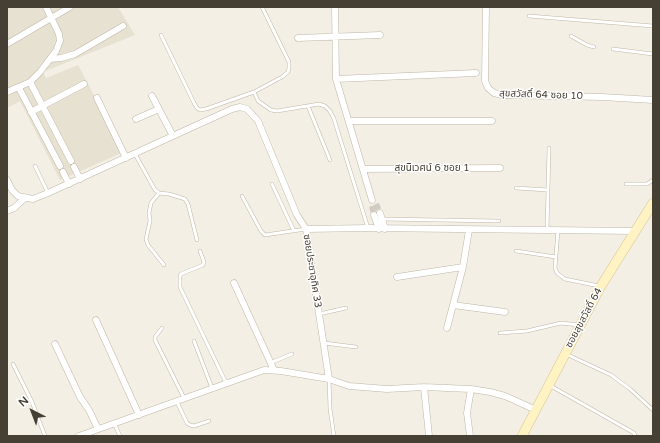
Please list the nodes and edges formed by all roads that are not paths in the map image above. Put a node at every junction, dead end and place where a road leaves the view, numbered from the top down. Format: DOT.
graph roads {
  1 [pos="46,7"];
  2 [pos="70,7"];
  3 [pos="262,7"];
  4 [pos="335,7"];
  5 [pos="486,7"];
  6 [pos="529,16"];
  7 [pos="51,18"];
  8 [pos="123,26"];
  9 [pos="653,26"];
  10 [pos="161,35"];
  11 [pos="380,35"];
  12 [pos="571,36"];
  13 [pos="335,37"];
  14 [pos="298,38"];
  15 [pos="7,44"];
  16 [pos="594,47"];
  17 [pos="613,49"];
  18 [pos="653,54"];
  19 [pos="50,59"];
  20 [pos="476,73"];
  21 [pos="336,79"];
  22 [pos="30,82"];
  23 [pos="84,84"];
  24 [pos="19,88"];
  25 [pos="7,92"];
  26 [pos="254,92"];
  27 [pos="152,96"];
  28 [pos="97,98"];
  29 [pos="653,100"];
  30 [pos="42,106"];
  31 [pos="308,106"];
  32 [pos="159,109"];
  33 [pos="31,112"];
  34 [pos="136,120"];
  35 [pos="349,121"];
  36 [pos="492,121"];
  37 [pos="173,136"];
  38 [pos="549,148"];
  39 [pos="67,154"];
  40 [pos="135,154"];
  41 [pos="126,158"];
  42 [pos="56,159"];
  43 [pos="330,160"];
  44 [pos="71,161"];
  45 [pos="35,166"];
  46 [pos="74,167"];
  47 [pos="500,168"];
  48 [pos="363,169"];
  49 [pos="80,179"];
  50 [pos="7,180"];
  51 [pos="653,180"];
  52 [pos="69,184"];
  53 [pos="272,184"];
  54 [pos="626,184"];
  55 [pos="516,188"];
  56 [pos="548,190"];
  57 [pos="48,193"];
  58 [pos="159,193"];
  59 [pos="242,196"];
  60 [pos="25,198"];
  61 [pos="373,203"];
  62 [pos="653,203"];
  63 [pos="7,211"];
  64 [pos="378,217"];
  65 [pos="500,221"];
  66 [pos="368,228"];
  67 [pos="306,229"];
  68 [pos="382,229"];
  69 [pos="469,230"];
  70 [pos="547,230"];
  71 [pos="558,230"];
  72 [pos="294,231"];
  73 [pos="635,231"];
  74 [pos="197,240"];
  75 [pos="200,251"];
  76 [pos="516,251"];
  77 [pos="556,257"];
  78 [pos="164,265"];
  79 [pos="463,267"];
  80 [pos="397,277"];
  81 [pos="234,284"];
  82 [pos="600,286"];
  83 [pos="453,305"];
  84 [pos="346,308"];
  85 [pos="504,312"];
  86 [pos="319,314"];
  87 [pos="96,320"];
  88 [pos="580,325"];
  89 [pos="162,328"];
  90 [pos="447,328"];
  91 [pos="500,333"];
  92 [pos="194,341"];
  93 [pos="324,343"];
  94 [pos="56,344"];
  95 [pos="356,347"];
  96 [pos="566,353"];
  97 [pos="292,354"];
  98 [pos="270,363"];
  99 [pos="13,364"];
  100 [pos="274,370"];
  101 [pos="329,379"];
  102 [pos="226,383"];
  103 [pos="549,385"];
  104 [pos="424,387"];
  105 [pos="212,388"];
  106 [pos="471,389"];
  107 [pos="184,398"];
  108 [pos="176,402"];
  109 [pos="536,410"];
  110 [pos="653,410"];
  111 [pos="139,415"];
  112 [pos="209,421"];
  113 [pos="114,423"];
  114 [pos="98,429"];
  115 [pos="45,436"];
  116 [pos="79,436"];
  117 [pos="120,436"];
  118 [pos="334,436"];
  119 [pos="429,436"];
  120 [pos="470,436"];
  121 [pos="522,436"];
  122 [pos="635,436"];
  1 -- 7 [label="street"];
  2 -- 7 [label="street"];
  3 -- 26 [label="lane"];
  4 -- 13 [label="street"];
  5 -- 29 [label="street, สุขสวัสดิ์ 64 ซอย 10"];
  6 -- 9 [label="lane"];
  7 -- 15 [label="street"];
  7 -- 19 [label="street"];
  8 -- 19 [label="street"];
  10 -- 26 [label="lane"];
  11 -- 13 [label="street"];
  12 -- 16 [label="lane"];
  13 -- 14 [label="street"];
  13 -- 21 [label="street"];
  17 -- 18 [label="lane"];
  19 -- 22 [label="street"];
  20 -- 21 [label="street"];
  21 -- 35 [label="street"];
  22 -- 24 [label="street"];
  22 -- 30 [label="street"];
  23 -- 30 [label="street"];
  24 -- 25 [label="street"];
  24 -- 33 [label="street"];
  26 -- 31 [label="lane"];
  27 -- 32 [label="street"];
  28 -- 41 [label="street"];
  30 -- 33 [label="street"];
  30 -- 39 [label="street"];
  31 -- 43 [label="lane"];
  31 -- 66 [label="lane"];
  32 -- 34 [label="street"];
  32 -- 37 [label="street"];
  33 -- 42 [label="street"];
  35 -- 36 [label="street"];
  35 -- 48 [label="street"];
  37 -- 40 [label="street"];
  37 -- 67 [label="street"];
  38 -- 56 [label="lane"];
  39 -- 42 [label="street"];
  39 -- 44 [label="street"];
  40 -- 41 [label="street"];
  40 -- 58 [label="lane"];
  41 -- 49 [label="street"];
  42 -- 52 [label="street"];
  45 -- 57 [label="lane"];
  46 -- 49 [label="street"];
  47 -- 48 [label="street, สุขนิเวศน์ 6 ซอย 1"];
  48 -- 61 [label="street"];
  49 -- 52 [label="street"];
  50 -- 60 [label="street"];
  51 -- 54 [label="lane"];
  52 -- 57 [label="street"];
  53 -- 72 [label="lane"];
  55 -- 56 [label="lane"];
  56 -- 70 [label="lane"];
  57 -- 60 [label="street"];
  58 -- 74 [label="lane"];
  58 -- 78 [label="lane"];
  59 -- 72 [label="lane"];
  60 -- 63 [label="street"];
  62 -- 73 [label="street, ซอยสุขสวัสดิ์ 64"];
  64 -- 65 [label="lane"];
  64 -- 68 [label="street"];
  66 -- 67 [label="street, ซอยประชาอุทิศ 33"];
  66 -- 68 [label="street, ซอยประชาอุทิศ 33"];
  67 -- 72 [label="lane"];
  67 -- 86 [label="street, ซอยประชาอุทิศ 33"];
  68 -- 69 [label="street, ซอยประชาอุทิศ 33"];
  69 -- 70 [label="street, ซอยประชาอุทิศ 33"];
  69 -- 79 [label="street"];
  70 -- 71 [label="street, ซอยประชาอุทิศ 33"];
  71 -- 73 [label="street, ซอยประชาอุทิศ 33"];
  71 -- 77 [label="lane"];
  73 -- 82 [label="street, ซอยสุขสวัสดิ์ 64"];
  75 -- 102 [label="lane"];
  76 -- 77 [label="lane"];
  77 -- 82 [label="lane"];
  79 -- 80 [label="street"];
  79 -- 83 [label="street"];
  81 -- 98 [label="street"];
  82 -- 88 [label="street, ซอยสุขสวัสดิ์ 64"];
  83 -- 85 [label="street"];
  83 -- 90 [label="street"];
  84 -- 86 [label="lane"];
  86 -- 93 [label="street, ซอยประชาอุทิศ 33"];
  87 -- 111 [label="street"];
  88 -- 91 [label="lane"];
  88 -- 96 [label="street, ซอยสุขสวัสดิ์ 64"];
  89 -- 107 [label="lane"];
  92 -- 105 [label="lane"];
  93 -- 95 [label="lane"];
  93 -- 101 [label="street, ซอยประชาอุทิศ 33"];
  94 -- 114 [label="street"];
  96 -- 103 [label="street, ซอยสุขสวัสดิ์ 64"];
  96 -- 110 [label="lane"];
  97 -- 98 [label="lane"];
  98 -- 100 [label="street"];
  99 -- 115 [label="lane"];
  100 -- 101 [label="street"];
  100 -- 102 [label="street"];
  101 -- 104 [label="street"];
  101 -- 118 [label="lane"];
  102 -- 105 [label="street"];
  103 -- 109 [label="street, ซอยสุขสวัสดิ์ 64"];
  103 -- 122 [label="lane"];
  104 -- 106 [label="street"];
  104 -- 119 [label="street"];
  105 -- 107 [label="street"];
  106 -- 109 [label="street"];
  106 -- 120 [label="street"];
  107 -- 108 [label="street"];
  108 -- 111 [label="street"];
  108 -- 112 [label="lane"];
  109 -- 121 [label="street, ซอยสุขสวัสดิ์ 64"];
  111 -- 113 [label="street"];
  113 -- 114 [label="street"];
  113 -- 117 [label="lane"];
  114 -- 116 [label="street"];
}
